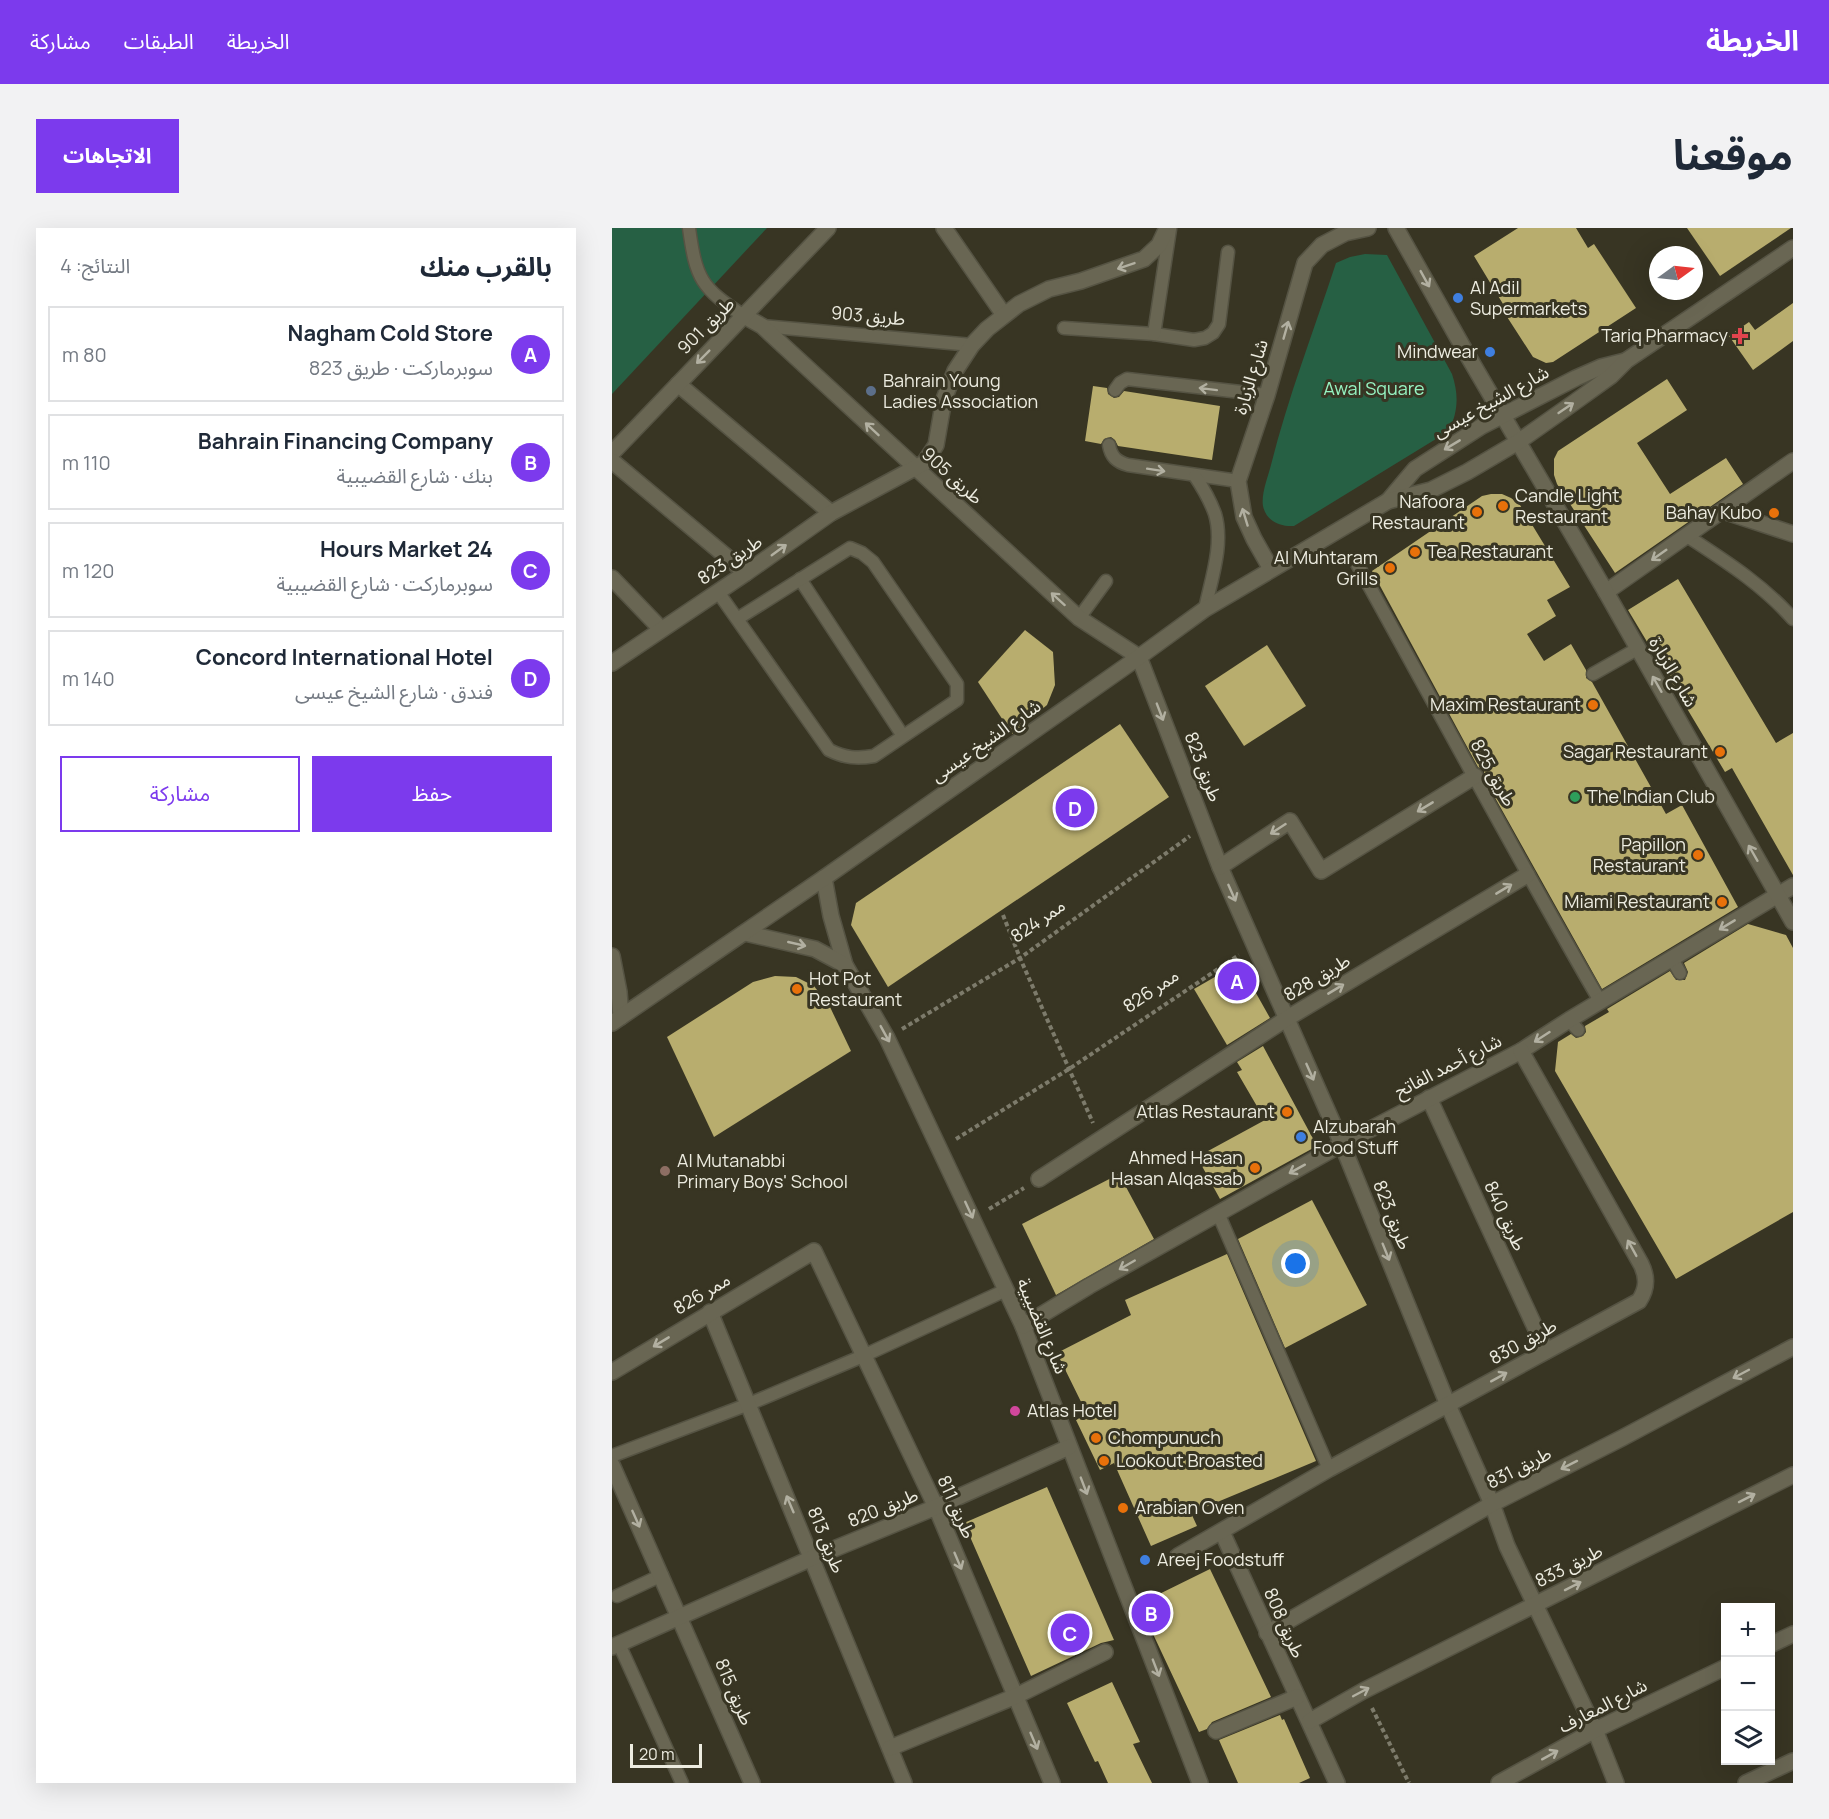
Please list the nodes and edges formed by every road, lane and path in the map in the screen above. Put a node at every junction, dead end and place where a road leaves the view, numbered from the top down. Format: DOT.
graph roads {
  1 [pos="689,228"];
  2 [pos="828,228"];
  3 [pos="944,228"];
  4 [pos="1169,228"];
  5 [pos="1368,228"];
  6 [pos="1396,228"];
  7 [pos="1793,248"];
  8 [pos="1228,252"];
  9 [pos="1004,315"];
  10 [pos="744,316"];
  11 [pos="762,326"];
  12 [pos="1064,328"];
  13 [pos="1154,334"];
  14 [pos="972,345"];
  15 [pos="1627,360"];
  16 [pos="678,384"];
  17 [pos="1115,390"];
  18 [pos="1267,395"];
  19 [pos="1503,415"];
  20 [pos="1518,442"];
  21 [pos="1109,445"];
  22 [pos="612,453"];
  23 [pos="1793,460"];
  24 [pos="612,461"];
  25 [pos="915,469"];
  26 [pos="1195,476"];
  27 [pos="1238,481"];
  28 [pos="1388,501"];
  29 [pos="1723,511"];
  30 [pos="831,513"];
  31 [pos="1793,534"];
  32 [pos="1687,536"];
  33 [pos="1356,562"];
  34 [pos="1271,568"];
  35 [pos="746,573"];
  36 [pos="612,578"];
  37 [pos="800,579"];
  38 [pos="1106,581"];
  39 [pos="718,592"];
  40 [pos="1606,592"];
  41 [pos="1205,609"];
  42 [pos="1079,618"];
  43 [pos="737,619"];
  44 [pos="1793,619"];
  45 [pos="661,629"];
  46 [pos="1637,649"];
  47 [pos="1139,657"];
  48 [pos="612,663"];
  49 [pos="1593,674"];
  50 [pos="903,736"];
  51 [pos="1475,776"];
  52 [pos="1205,826"];
  53 [pos="1220,867"];
  54 [pos="1527,875"];
  55 [pos="824,878"];
  56 [pos="1793,886"];
  57 [pos="1778,895"];
  58 [pos="1003,915"];
  59 [pos="1793,922"];
  60 [pos="745,933"];
  61 [pos="1255,945"];
  62 [pos="612,956"];
  63 [pos="1020,958"];
  64 [pos="1672,958"];
  65 [pos="845,965"];
  66 [pos="1680,973"];
  67 [pos="1600,1001"];
  68 [pos="1286,1018"];
  69 [pos="616,1020"];
  70 [pos="887,1038"];
  71 [pos="1521,1051"];
  72 [pos="1069,1068"];
  73 [pos="1429,1098"];
  74 [pos="1100,1140"];
  75 [pos="1342,1144"];
  76 [pos="940,1148"];
  77 [pos="1039,1179"];
  78 [pos="1218,1213"];
  79 [pos="973,1218"];
  80 [pos="814,1251"];
  81 [pos="1006,1290"];
  82 [pos="710,1312"];
  83 [pos="1023,1326"];
  84 [pos="1793,1347"];
  85 [pos="1546,1351"];
  86 [pos="863,1356"];
  87 [pos="612,1372"];
  88 [pos="749,1404"];
  89 [pos="1448,1405"];
  90 [pos="1069,1447"];
  91 [pos="612,1456"];
  92 [pos="612,1465"];
  93 [pos="1329,1469"];
  94 [pos="1793,1475"];
  95 [pos="1492,1504"];
  96 [pos="936,1507"];
  97 [pos="1222,1532"];
  98 [pos="1178,1556"];
  99 [pos="812,1558"];
  100 [pos="662,1575"];
  101 [pos="617,1596"];
  102 [pos="1535,1605"];
  103 [pos="680,1617"];
  104 [pos="1267,1632"];
  105 [pos="1793,1634"];
  106 [pos="1775,1643"];
  107 [pos="616,1645"];
  108 [pos="1106,1652"];
  109 [pos="1721,1669"];
  110 [pos="1363,1691"];
  111 [pos="1016,1696"];
  112 [pos="1297,1698"];
  113 [pos="1310,1720"];
  114 [pos="1595,1730"];
  115 [pos="1216,1731"];
  116 [pos="890,1748"];
  117 [pos="1793,1761"];
  118 [pos="682,1783"];
  119 [pos="752,1783"];
  120 [pos="904,1783"];
  121 [pos="1052,1783"];
  122 [pos="1200,1783"];
  123 [pos="1337,1783"];
  124 [pos="1409,1783"];
  125 [pos="1499,1783"];
  126 [pos="1616,1783"];
  127 [pos="1746,1783"];
  1 -- 10 [label="lane"];
  2 -- 10 [label="street, طريق 901"];
  3 -- 9 [label="street"];
  4 -- 9 [label="street, one-way"];
  4 -- 13 [label="lane"];
  18 -- 5 [label="street, شارع الزبارة, one-way"];
  6 -- 19 [label="street, one-way"];
  7 -- 15 [label="street, شارع الشيخ عيسى"];
  8 -- 13 [label="lane"];
  9 -- 14 [label="street"];
  10 -- 11 [label="street, طريق 905"];
  10 -- 16 [label="street, طريق 901, one-way"];
  11 -- 14 [label="lane, طريق 903"];
  25 -- 11 [label="street, طريق 905, one-way"];
  12 -- 13 [label="lane"];
  14 -- 25 [label="street"];
  15 -- 19 [label="street, شارع الشيخ عيسى"];
  20 -- 15 [label="street, شارع الشيخ عيسى, one-way"];
  16 -- 22 [label="street, طريق 901"];
  16 -- 30 [label="street"];
  18 -- 17 [label="lane, one-way"];
  18 -- 27 [label="street, شارع الزبارة"];
  19 -- 20 [label="street, شارع الزبارة"];
  19 -- 28 [label="street, شارع الشيخ عيسى, one-way"];
  20 -- 28 [label="street, شارع الشيخ عيسى"];
  20 -- 40 [label="street, شارع الزبارة"];
  21 -- 26 [label="lane, one-way"];
  23 -- 29 [label="street"];
  24 -- 35 [label="street"];
  25 -- 30 [label="street, طريق 823"];
  42 -- 25 [label="street, طريق 905, one-way"];
  26 -- 27 [label="lane"];
  26 -- 41 [label="lane"];
  34 -- 27 [label="street, شارع الزبارة, one-way"];
  28 -- 34 [label="street, شارع الشيخ عيسى"];
  29 -- 31 [label="street"];
  29 -- 32 [label="street"];
  35 -- 30 [label="street, طريق 823, one-way"];
  32 -- 40 [label="street, one-way"];
  32 -- 44 [label="lane"];
  33 -- 51 [label="lane, طريق 825"];
  34 -- 41 [label="street, شارع الشيخ عيسى"];
  35 -- 39 [label="street, طريق 823"];
  36 -- 45 [label="street"];
  37 -- 43 [label="lane"];
  37 -- 50 [label="lane"];
  37 -- 50 [label="lane"];
  38 -- 42 [label="lane"];
  39 -- 43 [label="lane"];
  39 -- 45 [label="street, طريق 823"];
  40 -- 46 [label="street, شارع الزبارة"];
  41 -- 47 [label="street, شارع الشيخ عيسى"];
  42 -- 47 [label="street, طريق 905"];
  43 -- 50 [label="lane"];
  45 -- 48 [label="street"];
  46 -- 49 [label="lane"];
  57 -- 46 [label="street, شارع الزبارة, one-way"];
  47 -- 52 [label="street, طريق 823, one-way"];
  47 -- 55 [label="street, شارع الشيخ عيسى"];
  51 -- 53 [label="street, one-way"];
  51 -- 54 [label="lane, طريق 825"];
  52 -- 53 [label="street, طريق 823"];
  52 -- 63 [label="path, ممر 824"];
  53 -- 61 [label="street, طريق 823, one-way"];
  54 -- 67 [label="lane, طريق 825"];
  68 -- 54 [label="street, طريق 828, one-way"];
  55 -- 60 [label="street, شارع الشيخ عيسى"];
  55 -- 65 [label="street, شارع القضيبية"];
  56 -- 57 [label="street, شارع أحمد الفاتح"];
  57 -- 59 [label="street, شارع الزبارة"];
  57 -- 64 [label="street, شارع أحمد الفاتح, one-way"];
  58 -- 63 [label="path"];
  60 -- 65 [label="street, one-way"];
  60 -- 69 [label="street, شارع الشيخ عيسى"];
  61 -- 68 [label="street, طريق 823"];
  61 -- 72 [label="path, ممر 826"];
  62 -- 69 [label="street"];
  63 -- 70 [label="path, ممر 824"];
  63 -- 72 [label="path"];
  64 -- 66 [label="lane"];
  64 -- 67 [label="street, شارع أحمد الفاتح"];
  65 -- 70 [label="street, شارع القضيبية, one-way"];
  67 -- 71 [label="street, شارع أحمد الفاتح, one-way"];
  68 -- 74 [label="street, طريق 828"];
  68 -- 75 [label="street, طريق 823, one-way"];
  70 -- 76 [label="street, شارع القضيبية"];
  71 -- 73 [label="street, شارع أحمد الفاتح"];
  85 -- 71 [label="street, طريق 830, one-way"];
  72 -- 74 [label="path"];
  72 -- 76 [label="path, ممر 826"];
  73 -- 75 [label="street, شارع أحمد الفاتح"];
  73 -- 85 [label="street, طريق 840"];
  74 -- 77 [label="street, طريق 828"];
  75 -- 78 [label="street, شارع أحمد الفاتح, one-way"];
  75 -- 89 [label="street, طريق 823, one-way"];
  76 -- 79 [label="street, شارع القضيبية, one-way"];
  77 -- 79 [label="path"];
  78 -- 83 [label="street, شارع أحمد الفاتح, one-way"];
  78 -- 93 [label="lane"];
  79 -- 81 [label="street, شارع القضيبية"];
  80 -- 82 [label="street, ممر 826"];
  80 -- 86 [label="street, طريق 811"];
  81 -- 83 [label="street, شارع القضيبية"];
  81 -- 86 [label="lane"];
  82 -- 87 [label="street, ممر 826, one-way"];
  82 -- 88 [label="street, طريق 813"];
  83 -- 90 [label="street, شارع القضيبية"];
  84 -- 95 [label="street, طريق 831, one-way"];
  89 -- 85 [label="street, طريق 830, one-way"];
  86 -- 88 [label="lane"];
  86 -- 96 [label="street, طريق 811"];
  88 -- 91 [label="lane"];
  99 -- 88 [label="street, طريق 813, one-way"];
  89 -- 93 [label="street, طريق 830"];
  89 -- 95 [label="street, طريق 823"];
  90 -- 96 [label="street, طريق 820"];
  90 -- 122 [label="street, شارع القضيبية, one-way"];
  92 -- 100 [label="street, one-way"];
  93 -- 97 [label="street, طريق 830"];
  102 -- 94 [label="street, طريق 833, one-way"];
  95 -- 102 [label="street, طريق 823"];
  95 -- 104 [label="street, طريق 831"];
  96 -- 99 [label="street, طريق 820"];
  96 -- 111 [label="street, طريق 811, one-way"];
  97 -- 98 [label="street, طريق 830"];
  97 -- 104 [label="street, طريق 808"];
  99 -- 103 [label="street, طريق 820"];
  99 -- 116 [label="street, طريق 813"];
  100 -- 101 [label="lane"];
  100 -- 103 [label="street"];
  102 -- 110 [label="street, طريق 833"];
  102 -- 114 [label="street, طريق 823"];
  103 -- 107 [label="street, طريق 820"];
  103 -- 119 [label="street, طريق 815"];
  104 -- 112 [label="street, طريق 808"];
  105 -- 106 [label="street"];
  107 -- 118 [label="lane"];
  108 -- 111 [label="street"];
  109 -- 114 [label="street, شارع المعارف"];
  113 -- 110 [label="street, طريق 833, one-way"];
  110 -- 124 [label="path"];
  111 -- 116 [label="street"];
  111 -- 121 [label="street, طريق 811, one-way"];
  112 -- 113 [label="street, طريق 808"];
  112 -- 115 [label="street"];
  113 -- 123 [label="street, طريق 808"];
  125 -- 114 [label="street, شارع المعارف, one-way"];
  114 -- 126 [label="street, طريق 823"];
  116 -- 120 [label="street, طريق 813"];
  117 -- 127 [label="street"];
}
